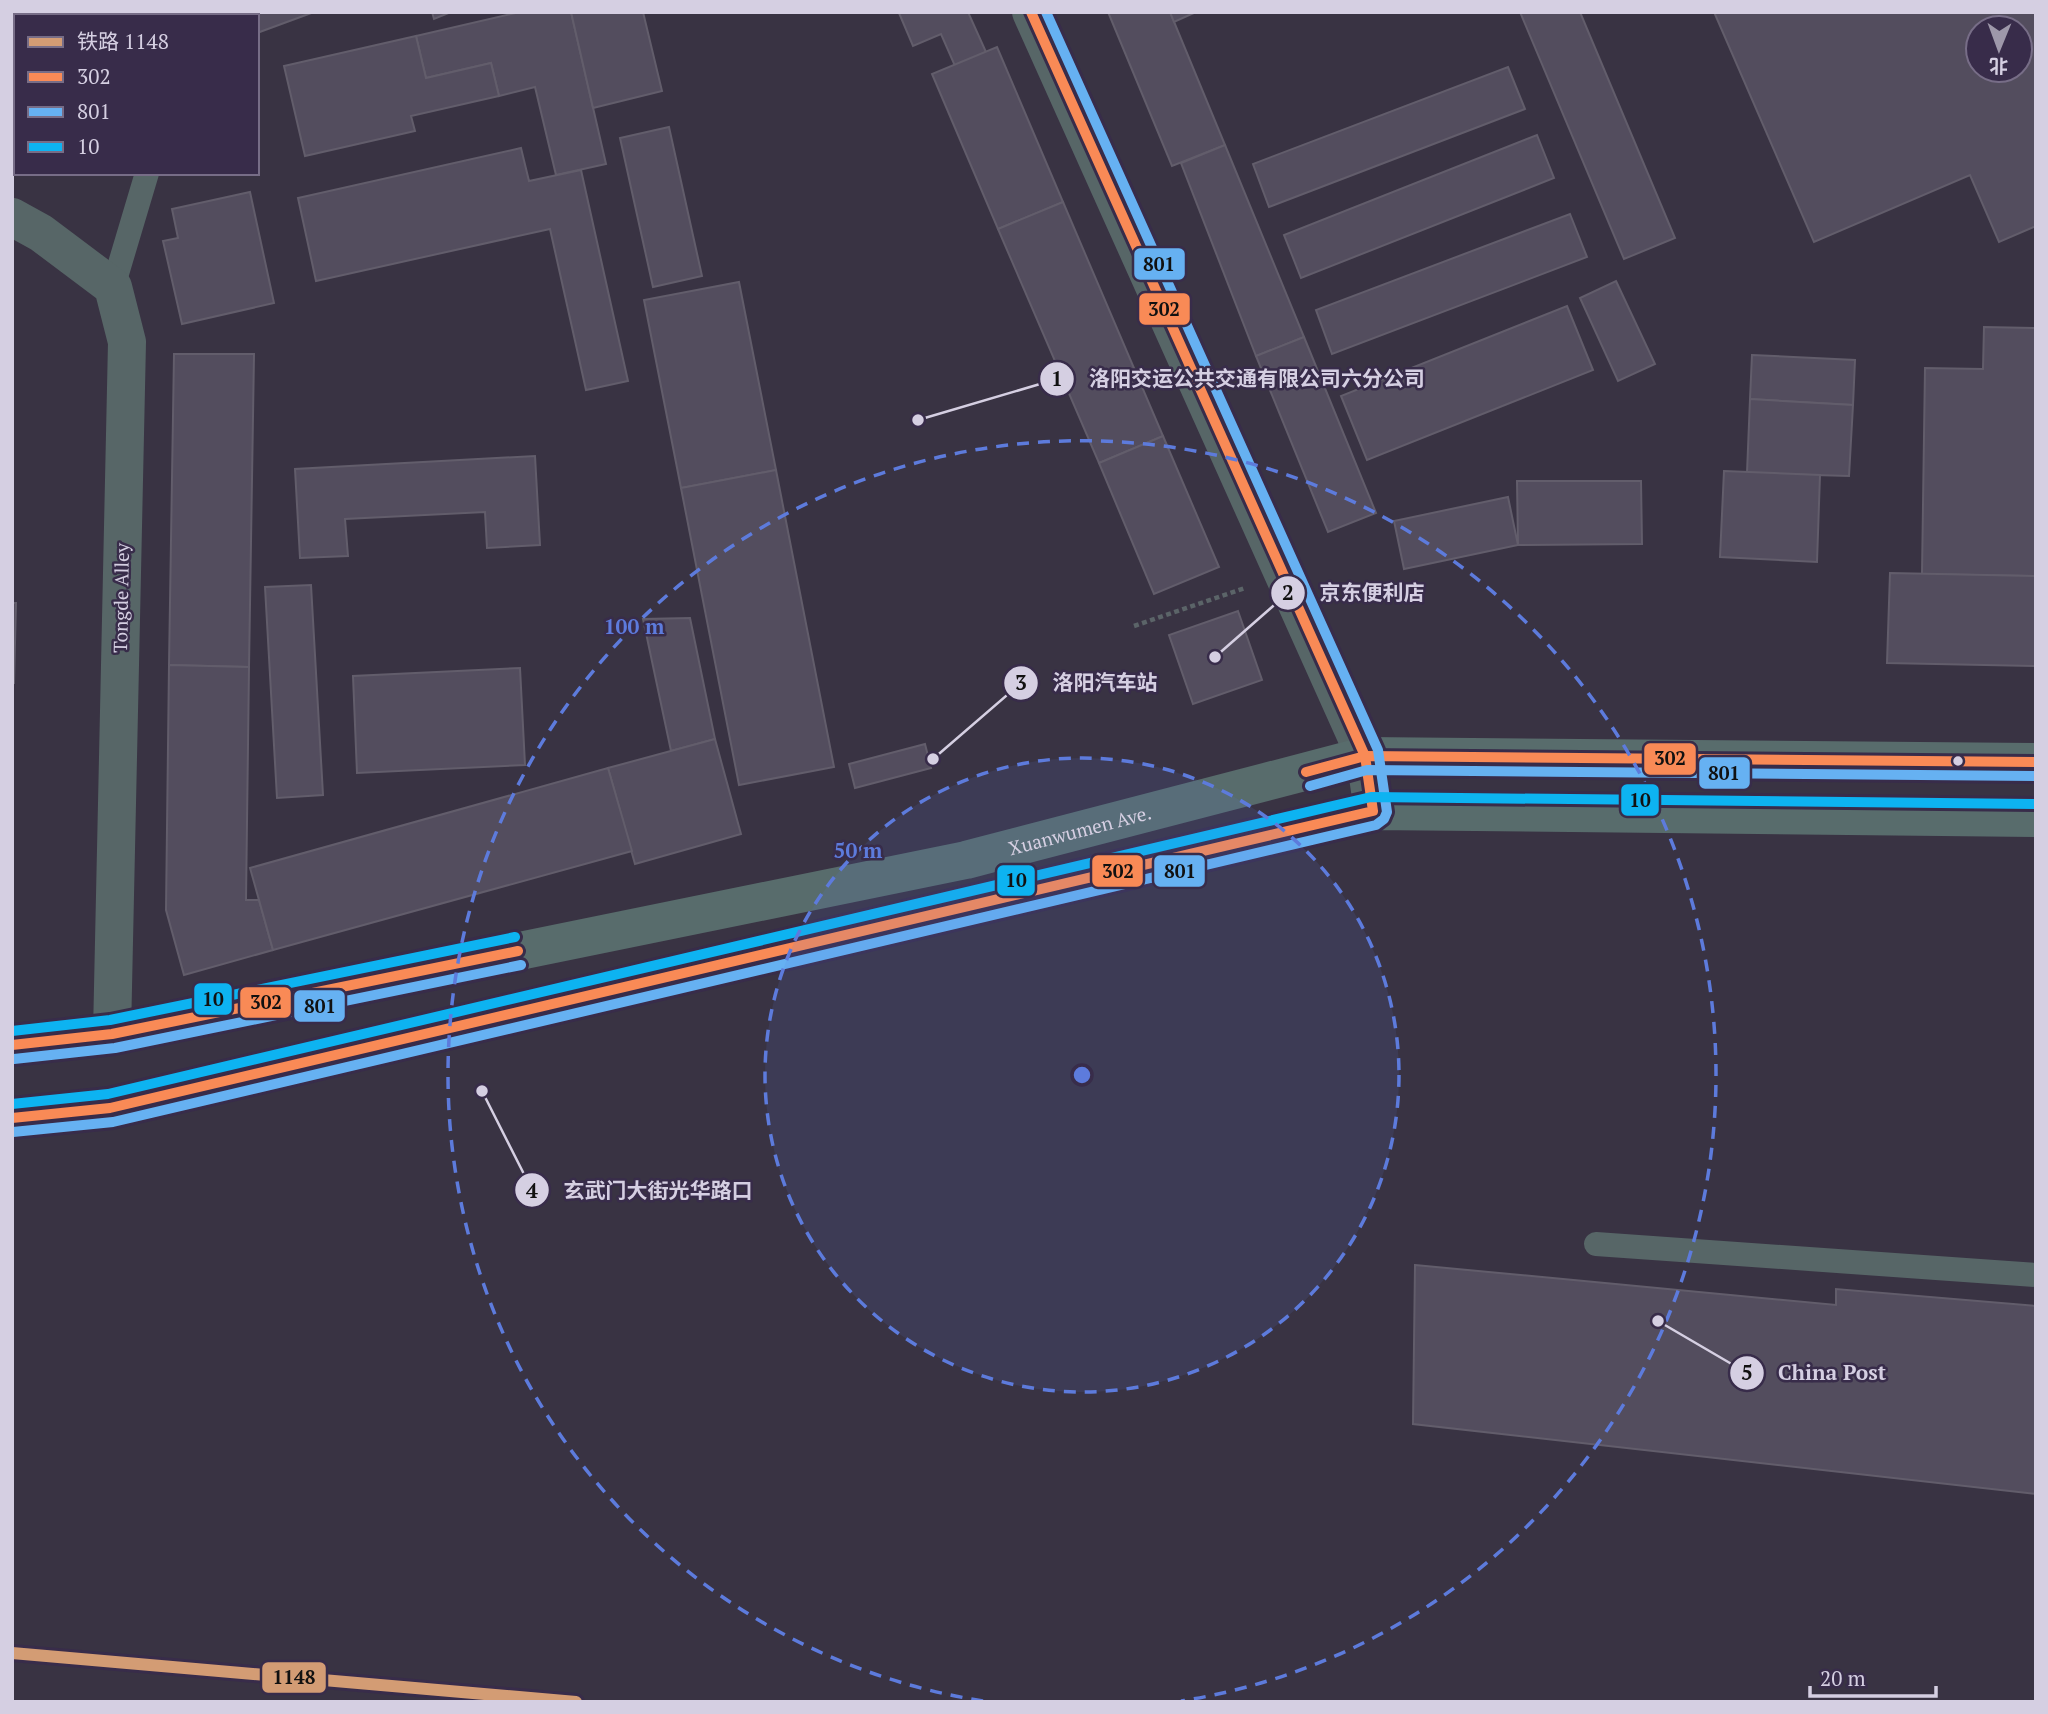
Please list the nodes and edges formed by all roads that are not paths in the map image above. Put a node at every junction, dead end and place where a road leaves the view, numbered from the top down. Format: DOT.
graph roads {
  1 [pos="1031,12"];
  2 [pos="147,175"];
  3 [pos="12,218"];
  4 [pos="113,287"];
  5 [pos="1365,756"];
  6 [pos="2036,762"];
  7 [pos="1373,811"];
  8 [pos="2036,818"];
  9 [pos="112,1034"];
  10 [pos="12,1045"];
  11 [pos="12,1118"];
  12 [pos="1596,1244"];
  13 [pos="2036,1275"];
  1 -- 5 [label="street"];
  2 -- 4 [label="lane"];
  3 -- 4 [label="street"];
  4 -- 9 [label="street, Tongde Alley"];
  5 -- 6 [label="main road, Xuanwumen Ave."];
  5 -- 7 [label="street"];
  5 -- 9 [label="main road, Xuanwumen Ave."];
  7 -- 8 [label="main road"];
  7 -- 11 [label="main road"];
  9 -- 10 [label="main road, Xuanwumen Ave."];
  12 -- 13 [label="lane"];
}
